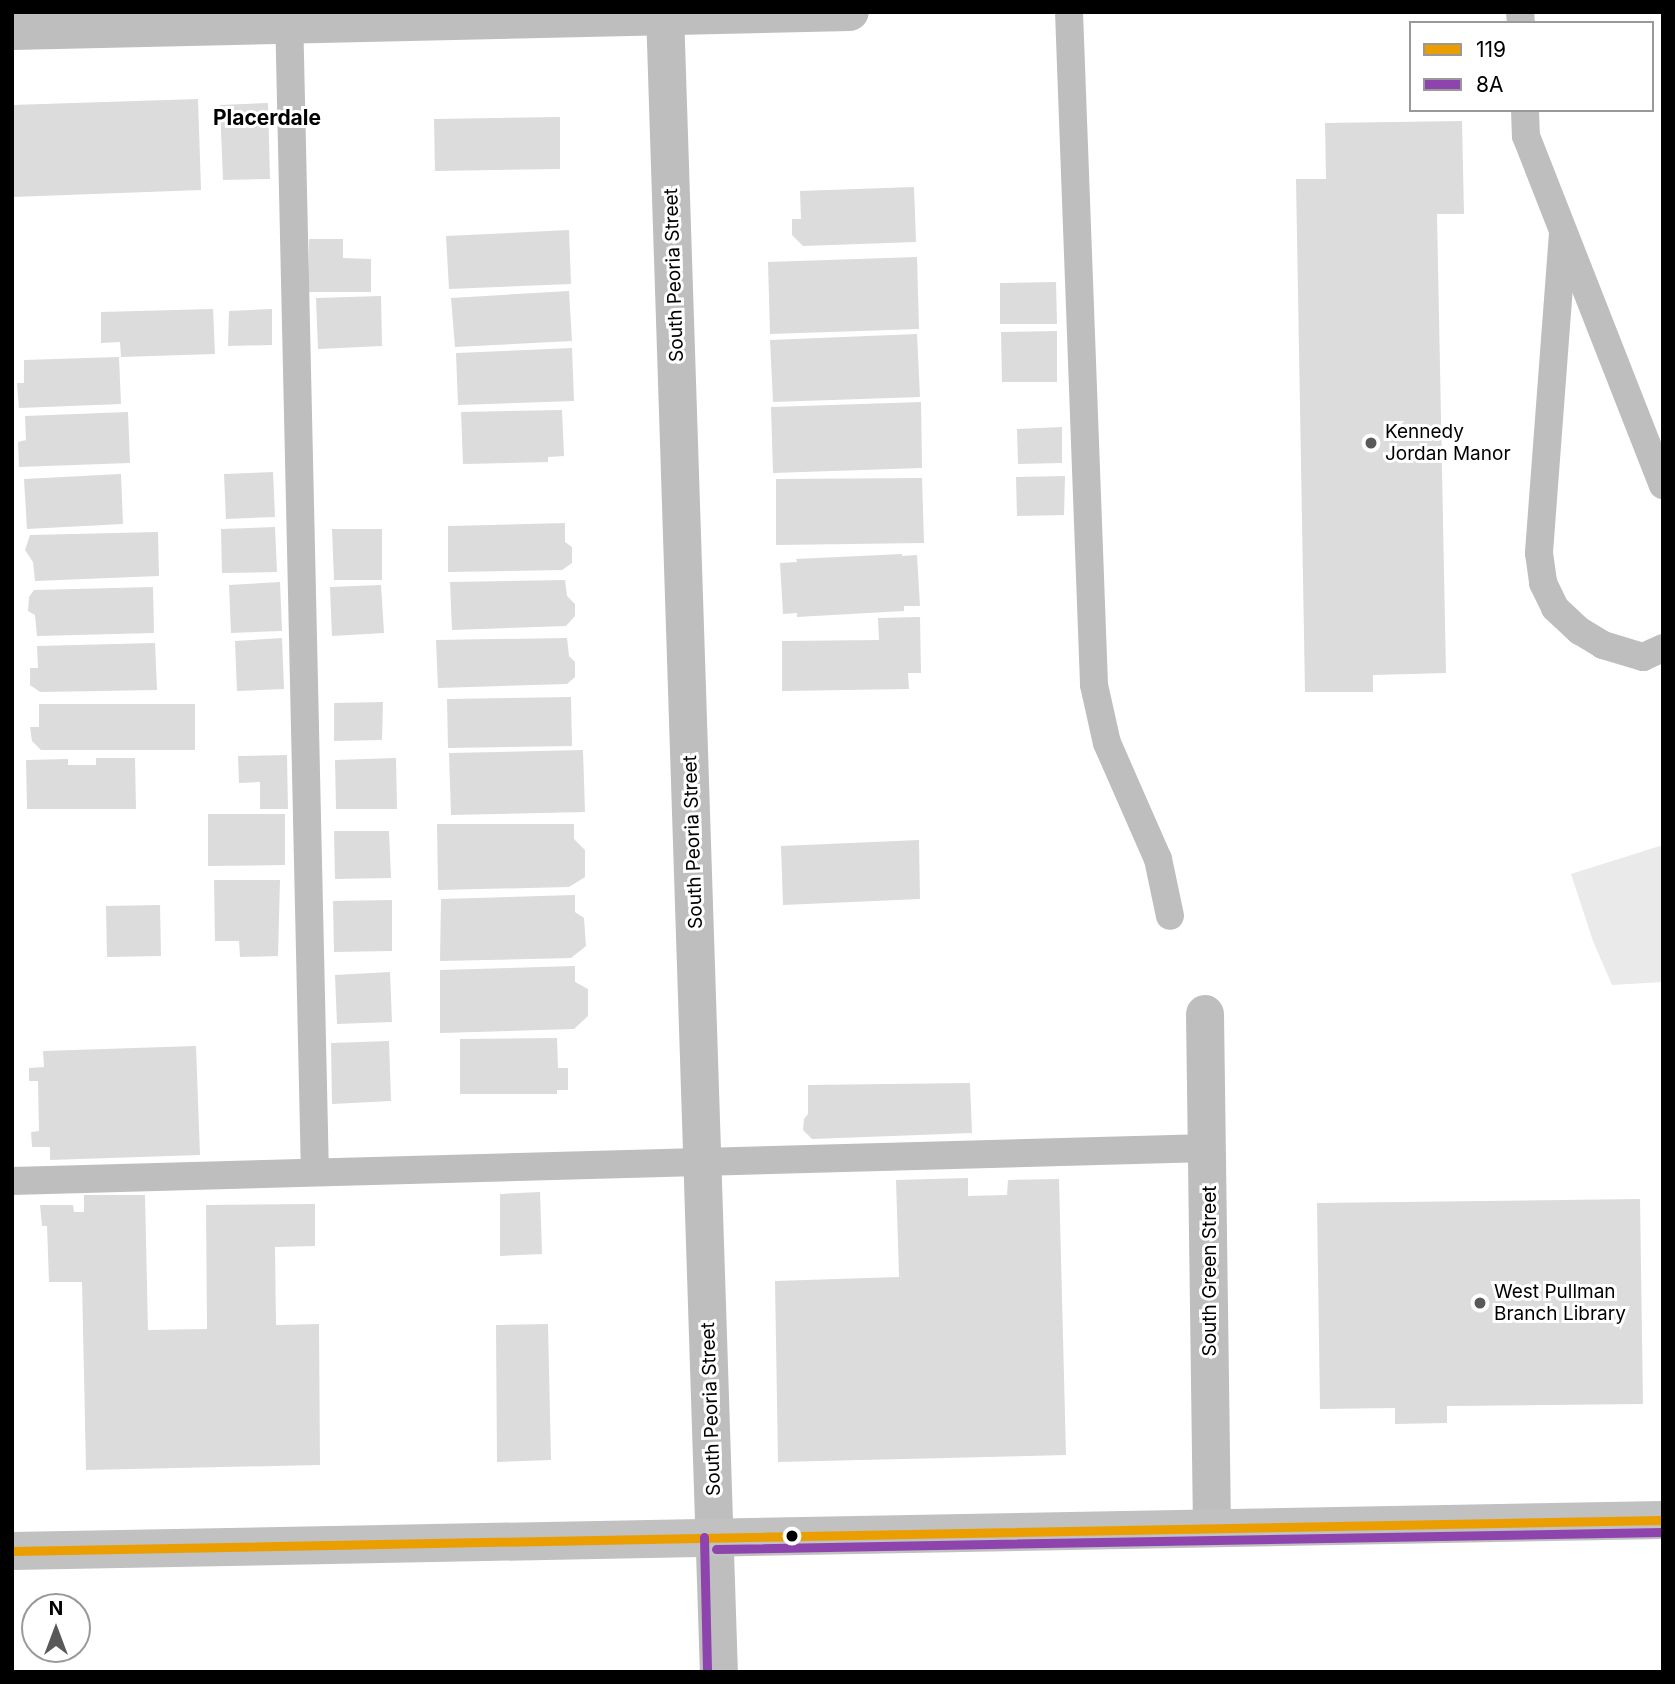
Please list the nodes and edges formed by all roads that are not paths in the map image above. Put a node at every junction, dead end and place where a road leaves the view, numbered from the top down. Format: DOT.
graph roads {
  1 [pos="850,12"];
  2 [pos="1069,12"];
  3 [pos="666,14"];
  4 [pos="289,19"];
  5 [pos="12,31"];
  6 [pos="1525,112"];
  7 [pos="1563,233"];
  8 [pos="1663,485"];
  9 [pos="1663,648"];
  10 [pos="1170,916"];
  11 [pos="1205,1014"];
  12 [pos="1209,1148"];
  13 [pos="703,1161"];
  14 [pos="315,1172"];
  15 [pos="12,1181"];
  16 [pos="1663,1520"];
  17 [pos="1212,1527"];
  18 [pos="716,1537"];
  19 [pos="12,1550"];
  20 [pos="719,1672"];
  1 -- 3 [label="street"];
  2 -- 10 [label="lane"];
  3 -- 4 [label="street"];
  3 -- 13 [label="street, South Peoria Street"];
  4 -- 5 [label="street"];
  4 -- 14 [label="lane"];
  6 -- 7 [label="lane"];
  7 -- 8 [label="lane"];
  7 -- 9 [label="lane"];
  11 -- 12 [label="street, South Green Street"];
  12 -- 13 [label="lane"];
  12 -- 17 [label="street, South Green Street"];
  13 -- 14 [label="lane"];
  13 -- 18 [label="street, South Peoria Street"];
  14 -- 15 [label="lane"];
  16 -- 17 [label="street"];
  17 -- 18 [label="street"];
  18 -- 19 [label="street"];
  18 -- 20 [label="street, South Peoria Street"];
}
